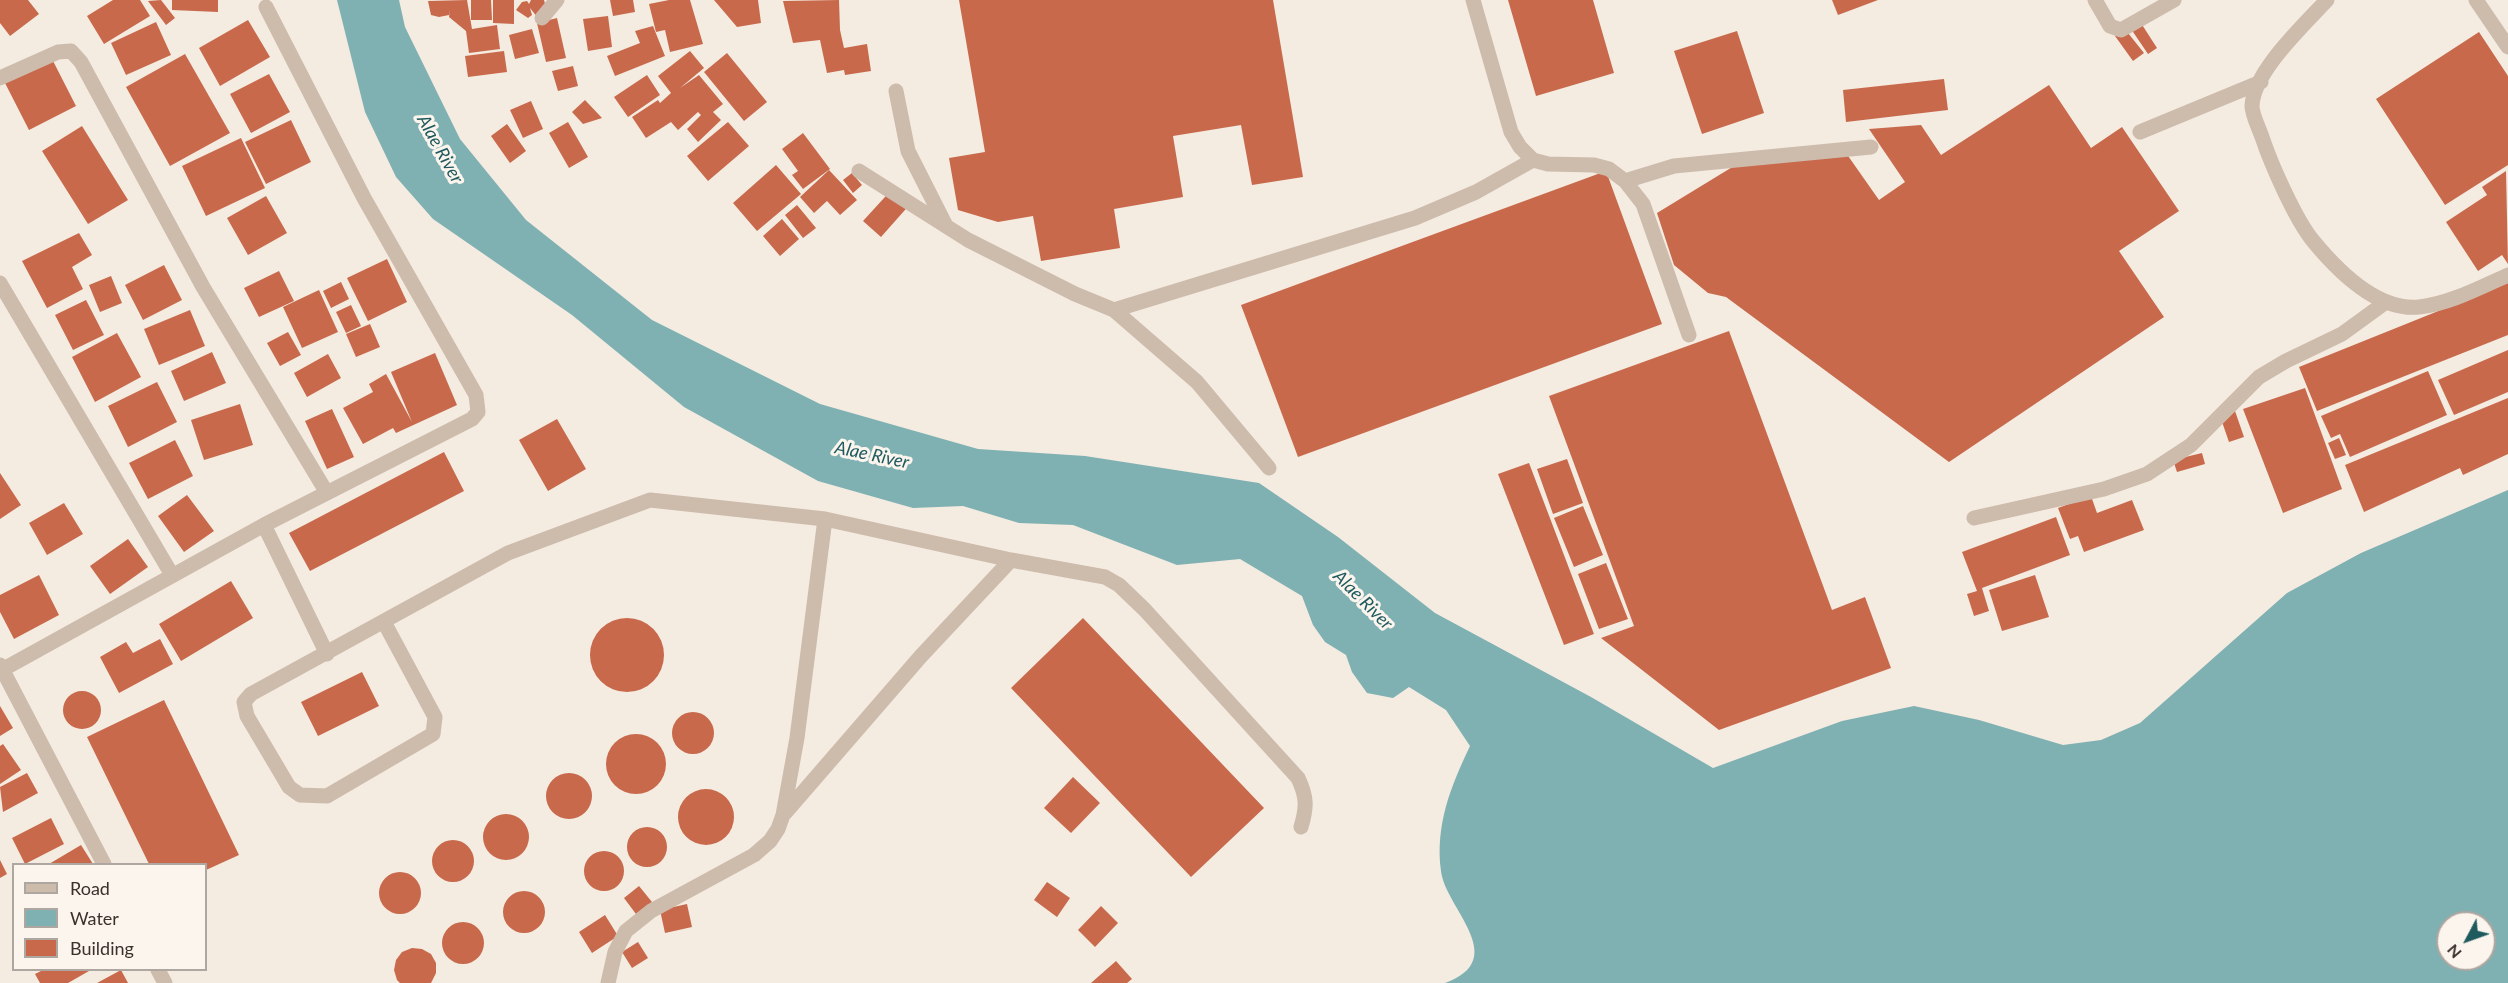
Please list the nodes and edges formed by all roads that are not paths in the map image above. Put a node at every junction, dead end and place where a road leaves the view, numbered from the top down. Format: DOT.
graph roads {
  1 [pos="557,0"];
  2 [pos="1473,0"];
  3 [pos="2095,0"];
  4 [pos="2174,0"];
  5 [pos="2327,0"];
  6 [pos="2476,0"];
  7 [pos="266,8"];
  8 [pos="542,18"];
  9 [pos="2508,47"];
  10 [pos="0,78"];
  11 [pos="2261,82"];
  12 [pos="896,91"];
  13 [pos="2140,132"];
  14 [pos="1871,147"];
  15 [pos="1533,160"];
  16 [pos="859,171"];
  17 [pos="1625,181"];
  18 [pos="946,226"];
  19 [pos="2508,275"];
  20 [pos="0,283"];
  21 [pos="2386,302"];
  22 [pos="1114,310"];
  23 [pos="1689,335"];
  24 [pos="1269,468"];
  25 [pos="327,493"];
  26 [pos="1974,518"];
  27 [pos="825,519"];
  28 [pos="264,525"];
  29 [pos="1011,560"];
  30 [pos="172,575"];
  31 [pos="384,622"];
  32 [pos="327,654"];
  33 [pos="1,669"];
  34 [pos="783,815"];
  35 [pos="1300,827"];
  36 [pos="103,863"];
  37 [pos="608,983"];
  1 -- 8 [label="street"];
  2 -- 15 [label="street"];
  3 -- 4 [label="street"];
  5 -- 11 [label="street"];
  6 -- 9 [label="street"];
  7 -- 25 [label="street"];
  10 -- 25 [label="street"];
  11 -- 13 [label="street"];
  11 -- 21 [label="street"];
  12 -- 18 [label="street"];
  14 -- 17 [label="street"];
  15 -- 17 [label="street"];
  15 -- 22 [label="street"];
  16 -- 18 [label="street"];
  17 -- 23 [label="street"];
  18 -- 22 [label="street"];
  19 -- 21 [label="street"];
  20 -- 30 [label="street"];
  21 -- 26 [label="street"];
  22 -- 24 [label="street"];
  25 -- 28 [label="street"];
  27 -- 29 [label="street"];
  27 -- 31 [label="street"];
  27 -- 34 [label="street"];
  28 -- 30 [label="street"];
  28 -- 32 [label="street"];
  29 -- 34 [label="street"];
  29 -- 35 [label="street"];
  30 -- 33 [label="street"];
  31 -- 32 [label="street"];
  31 -- 32 [label="street"];
  33 -- 36 [label="street"];
  34 -- 37 [label="street"];
}
